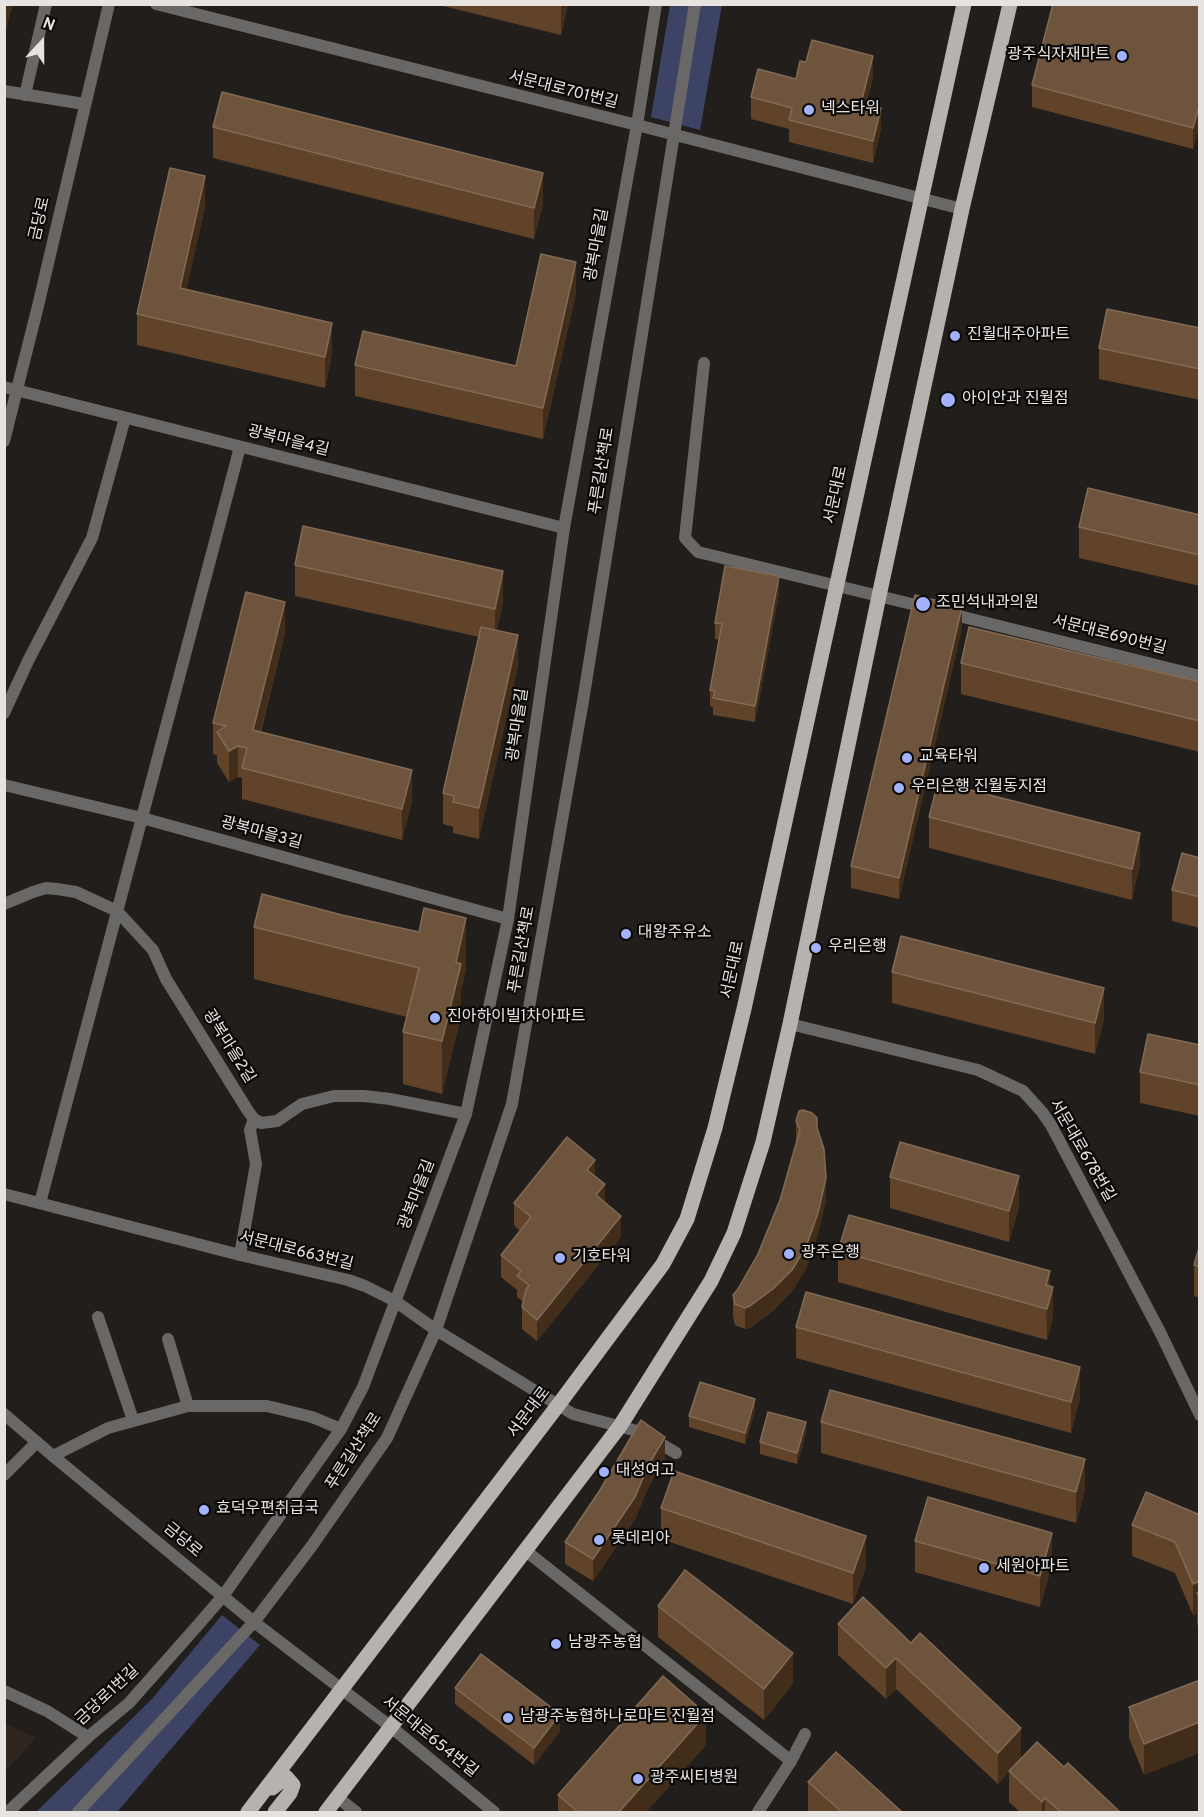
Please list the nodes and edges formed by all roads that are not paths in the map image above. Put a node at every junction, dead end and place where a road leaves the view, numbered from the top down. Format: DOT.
graph roads {
  1 [pos="46,4"];
  2 [pos="109,4"];
  3 [pos="156,4"];
  4 [pos="656,4"];
  5 [pos="695,4"];
  6 [pos="964,4"];
  7 [pos="1010,4"];
  8 [pos="4,91"];
  9 [pos="25,95"];
  10 [pos="84,104"];
  11 [pos="637,126"];
  12 [pos="674,135"];
  13 [pos="921,197"];
  14 [pos="962,208"];
  15 [pos="704,363"];
  16 [pos="4,387"];
  17 [pos="17,390"];
  18 [pos="125,418"];
  19 [pos="5,436"];
  20 [pos="240,447"];
  21 [pos="564,528"];
  22 [pos="836,585"];
  23 [pos="879,596"];
  24 [pos="1200,676"];
  25 [pos="4,714"];
  26 [pos="4,785"];
  27 [pos="142,818"];
  28 [pos="4,904"];
  29 [pos="117,911"];
  30 [pos="508,919"];
  31 [pos="790,1024"];
  32 [pos="466,1114"];
  33 [pos="254,1119"];
  34 [pos="4,1194"];
  35 [pos="40,1203"];
  36 [pos="240,1255"];
  37 [pos="395,1301"];
  38 [pos="98,1317"];
  39 [pos="436,1329"];
  40 [pos="168,1339"];
  41 [pos="559,1404"];
  42 [pos="188,1406"];
  43 [pos="4,1414"];
  44 [pos="1200,1415"];
  45 [pos="133,1420"];
  46 [pos="620,1426"];
  47 [pos="340,1429"];
  48 [pos="37,1442"];
  49 [pos="676,1453"];
  50 [pos="53,1456"];
  51 [pos="4,1475"];
  52 [pos="526,1551"];
  53 [pos="223,1596"];
  54 [pos="254,1622"];
  55 [pos="343,1689"];
  56 [pos="4,1691"];
  57 [pos="391,1727"];
  58 [pos="805,1734"];
  59 [pos="88,1737"];
  60 [pos="791,1761"];
  61 [pos="337,1797"];
  62 [pos="251,1810"];
  63 [pos="8,1812"];
  64 [pos="78,1812"];
  65 [pos="275,1812"];
  66 [pos="326,1812"];
  67 [pos="356,1812"];
  68 [pos="494,1812"];
  69 [pos="758,1812"];
  1 -- 9 [label="street"];
  2 -- 10 [label="street, 금당로"];
  3 -- 11 [label="street, 서문대로701번길"];
  4 -- 11 [label="street, 광복마을길"];
  5 -- 12 [label="street, 푸른길산책로"];
  6 -- 13 [label="main road, 서문대로"];
  7 -- 14 [label="main road"];
  8 -- 9 [label="street"];
  9 -- 10 [label="street"];
  10 -- 17 [label="street, 금당로"];
  11 -- 12 [label="street, 서문대로701번길"];
  11 -- 21 [label="street, 광복마을길"];
  12 -- 13 [label="street, 서문대로701번길"];
  12 -- 39 [label="street, 푸른길산책로"];
  13 -- 14 [label="street, 서문대로701번길"];
  13 -- 22 [label="main road, 서문대로"];
  14 -- 23 [label="main road"];
  15 -- 22 [label="street, 서문대로690번길"];
  16 -- 17 [label="street, 광복마을4길"];
  17 -- 18 [label="street, 광복마을4길"];
  17 -- 19 [label="street, 금당로"];
  18 -- 20 [label="street, 광복마을4길"];
  18 -- 25 [label="street"];
  20 -- 21 [label="street, 광복마을4길"];
  20 -- 27 [label="street"];
  21 -- 30 [label="street, 광복마을길"];
  22 -- 23 [label="street, 서문대로690번길"];
  22 -- 41 [label="main road, 서문대로"];
  23 -- 24 [label="street, 서문대로690번길"];
  23 -- 31 [label="main road"];
  26 -- 27 [label="street, 광복마을3길"];
  27 -- 29 [label="street"];
  27 -- 30 [label="street, 광복마을3길"];
  28 -- 29 [label="street, 광복마을2길"];
  29 -- 33 [label="street, 광복마을2길"];
  29 -- 35 [label="street"];
  30 -- 32 [label="street, 광복마을길"];
  31 -- 44 [label="street, 서문대로678번길"];
  31 -- 46 [label="main road"];
  32 -- 33 [label="street"];
  32 -- 37 [label="street, 광복마을길"];
  33 -- 36 [label="street"];
  34 -- 35 [label="street, 서문대로663번길"];
  35 -- 36 [label="street, 서문대로663번길"];
  36 -- 37 [label="street, 서문대로663번길"];
  37 -- 39 [label="street, 서문대로663번길"];
  37 -- 47 [label="street, 광복마을길"];
  38 -- 45 [label="street"];
  39 -- 41 [label="street, 서문대로663번길"];
  39 -- 54 [label="street, 푸른길산책로"];
  40 -- 42 [label="street"];
  41 -- 46 [label="street, 서문대로663번길"];
  41 -- 55 [label="main road, 서문대로"];
  42 -- 45 [label="street"];
  42 -- 47 [label="street"];
  43 -- 48 [label="street, 금당로"];
  45 -- 50 [label="street"];
  46 -- 49 [label="street, 서문대로663번길"];
  46 -- 52 [label="main road"];
  47 -- 53 [label="street, 광복마을길"];
  48 -- 50 [label="street, 금당로"];
  48 -- 51 [label="street"];
  50 -- 53 [label="street, 금당로"];
  52 -- 57 [label="main road"];
  52 -- 60 [label="street"];
  53 -- 54 [label="street, 금당로"];
  53 -- 59 [label="street, 금당로1번길"];
  54 -- 55 [label="street, 금당로"];
  54 -- 64 [label="street, 푸른길산책로"];
  55 -- 57 [label="street, 서문대로654번길"];
  55 -- 62 [label="main road, 서문대로"];
  56 -- 59 [label="street"];
  57 -- 61 [label="main road"];
  57 -- 68 [label="street, 서문대로654번길"];
  58 -- 60 [label="street"];
  59 -- 63 [label="street, 금당로1번길"];
  60 -- 69 [label="street"];
  61 -- 66 [label="main road"];
  61 -- 67 [label="street"];
  62 -- 65 [label="main road"];
}
